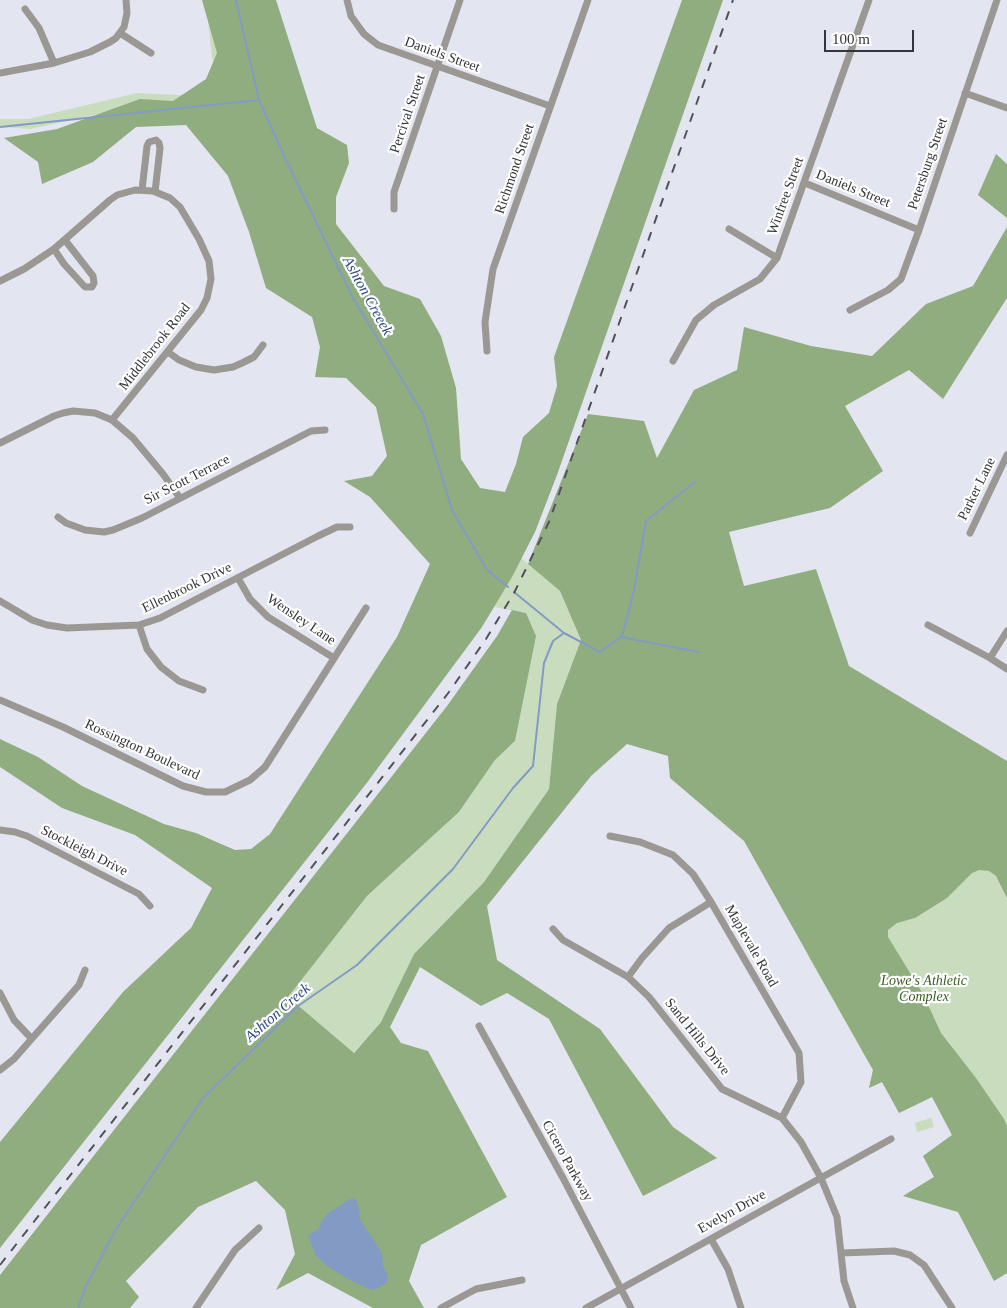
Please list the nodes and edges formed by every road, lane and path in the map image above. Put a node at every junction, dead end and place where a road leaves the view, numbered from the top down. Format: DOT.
graph roads {
  1 [pos="126,0"];
  2 [pos="347,0"];
  3 [pos="460,0"];
  4 [pos="588,0"];
  5 [pos="869,0"];
  6 [pos="997,0"];
  7 [pos="25,9"];
  8 [pos="120,33"];
  9 [pos="151,54"];
  10 [pos="54,63"];
  11 [pos="437,67"];
  12 [pos="0,73"];
  13 [pos="965,93"];
  14 [pos="550,106"];
  15 [pos="1007,108"];
  16 [pos="805,183"];
  17 [pos="142,190"];
  18 [pos="155,192"];
  19 [pos="394,209"];
  20 [pos="729,230"];
  21 [pos="919,230"];
  22 [pos="65,240"];
  23 [pos="54,249"];
  24 [pos="777,258"];
  25 [pos="0,281"];
  26 [pos="850,310"];
  27 [pos="263,345"];
  28 [pos="487,351"];
  29 [pos="168,352"];
  30 [pos="674,361"];
  31 [pos="112,420"];
  32 [pos="325,430"];
  33 [pos="0,443"];
  34 [pos="1007,455"];
  35 [pos="180,498"];
  36 [pos="58,517"];
  37 [pos="350,527"];
  38 [pos="970,533"];
  39 [pos="238,578"];
  40 [pos="0,601"];
  41 [pos="366,608"];
  42 [pos="139,625"];
  43 [pos="928,625"];
  44 [pos="1007,631"];
  45 [pos="334,658"];
  46 [pos="990,658"];
  47 [pos="1007,669"];
  48 [pos="203,690"];
  49 [pos="0,700"];
  50 [pos="0,830"];
  51 [pos="610,836"];
  52 [pos="711,902"];
  53 [pos="150,906"];
  54 [pos="552,929"];
  55 [pos="85,970"];
  56 [pos="628,977"];
  57 [pos="0,994"];
  58 [pos="479,1026"];
  59 [pos="32,1038"];
  60 [pos="0,1070"];
  61 [pos="782,1118"];
  62 [pos="891,1139"];
  63 [pos="821,1178"];
  64 [pos="259,1228"];
  65 [pos="711,1238"];
  66 [pos="842,1253"];
  67 [pos="522,1280"];
  68 [pos="621,1288"];
  69 [pos="196,1308"];
  70 [pos="441,1308"];
  71 [pos="586,1308"];
  72 [pos="631,1308"];
  73 [pos="742,1308"];
  74 [pos="853,1308"];
  75 [pos="952,1308"];
  1 -- 8 [label="street"];
  2 -- 11 [label="street, Daniels Street"];
  3 -- 11 [label="street, Percival Street"];
  4 -- 14 [label="street, Richmond Street"];
  5 -- 16 [label="street, Winfree Street"];
  6 -- 13 [label="street, Petersburg Street"];
  7 -- 10 [label="street"];
  8 -- 9 [label="street"];
  8 -- 10 [label="street"];
  10 -- 12 [label="street"];
  11 -- 14 [label="street, Daniels Street"];
  11 -- 19 [label="street, Percival Street"];
  13 -- 15 [label="street"];
  13 -- 21 [label="street, Petersburg Street"];
  14 -- 28 [label="street, Richmond Street"];
  16 -- 21 [label="street, Daniels Street"];
  16 -- 24 [label="street, Winfree Street"];
  17 -- 18 [label="street, Middlebrook Road"];
  17 -- 18 [label="street"];
  17 -- 22 [label="street, Middlebrook Road"];
  18 -- 29 [label="street, Middlebrook Road"];
  20 -- 24 [label="street"];
  21 -- 26 [label="street, Petersburg Street"];
  22 -- 23 [label="street, Middlebrook Road"];
  22 -- 23 [label="street"];
  23 -- 25 [label="street, Middlebrook Road"];
  24 -- 30 [label="street, Winfree Street"];
  27 -- 29 [label="street"];
  29 -- 31 [label="street, Middlebrook Road"];
  31 -- 33 [label="street"];
  31 -- 35 [label="street"];
  32 -- 35 [label="street, Sir Scott Terrace"];
  34 -- 38 [label="street, Parker Lane"];
  35 -- 36 [label="street, Sir Scott Terrace"];
  37 -- 39 [label="street, Ellenbrook Drive"];
  39 -- 42 [label="street, Ellenbrook Drive"];
  39 -- 45 [label="street, Wensley Lane"];
  40 -- 42 [label="street, Ellenbrook Drive"];
  41 -- 45 [label="street, Rossington Boulevard"];
  42 -- 48 [label="street"];
  43 -- 46 [label="street"];
  44 -- 46 [label="street"];
  45 -- 49 [label="street, Rossington Boulevard"];
  46 -- 47 [label="street"];
  50 -- 53 [label="street, Stockleigh Drive"];
  51 -- 52 [label="street, Maplevale Road"];
  52 -- 56 [label="street"];
  52 -- 61 [label="street, Maplevale Road"];
  54 -- 56 [label="street, Sand Hills Drive"];
  55 -- 59 [label="street"];
  56 -- 61 [label="street, Sand Hills Drive"];
  57 -- 59 [label="street"];
  58 -- 68 [label="street, Cicero Parkway"];
  59 -- 60 [label="street"];
  61 -- 63 [label="street, Sand Hills Drive"];
  62 -- 63 [label="street, Evelyn Drive"];
  63 -- 65 [label="street, Evelyn Drive"];
  63 -- 66 [label="street, Sand Hills Drive"];
  64 -- 69 [label="street"];
  65 -- 68 [label="street, Evelyn Drive"];
  65 -- 73 [label="street"];
  66 -- 74 [label="street, Sand Hills Drive"];
  66 -- 75 [label="street"];
  67 -- 70 [label="street"];
  68 -- 71 [label="street, Evelyn Drive"];
  68 -- 72 [label="street, Cicero Parkway"];
}
